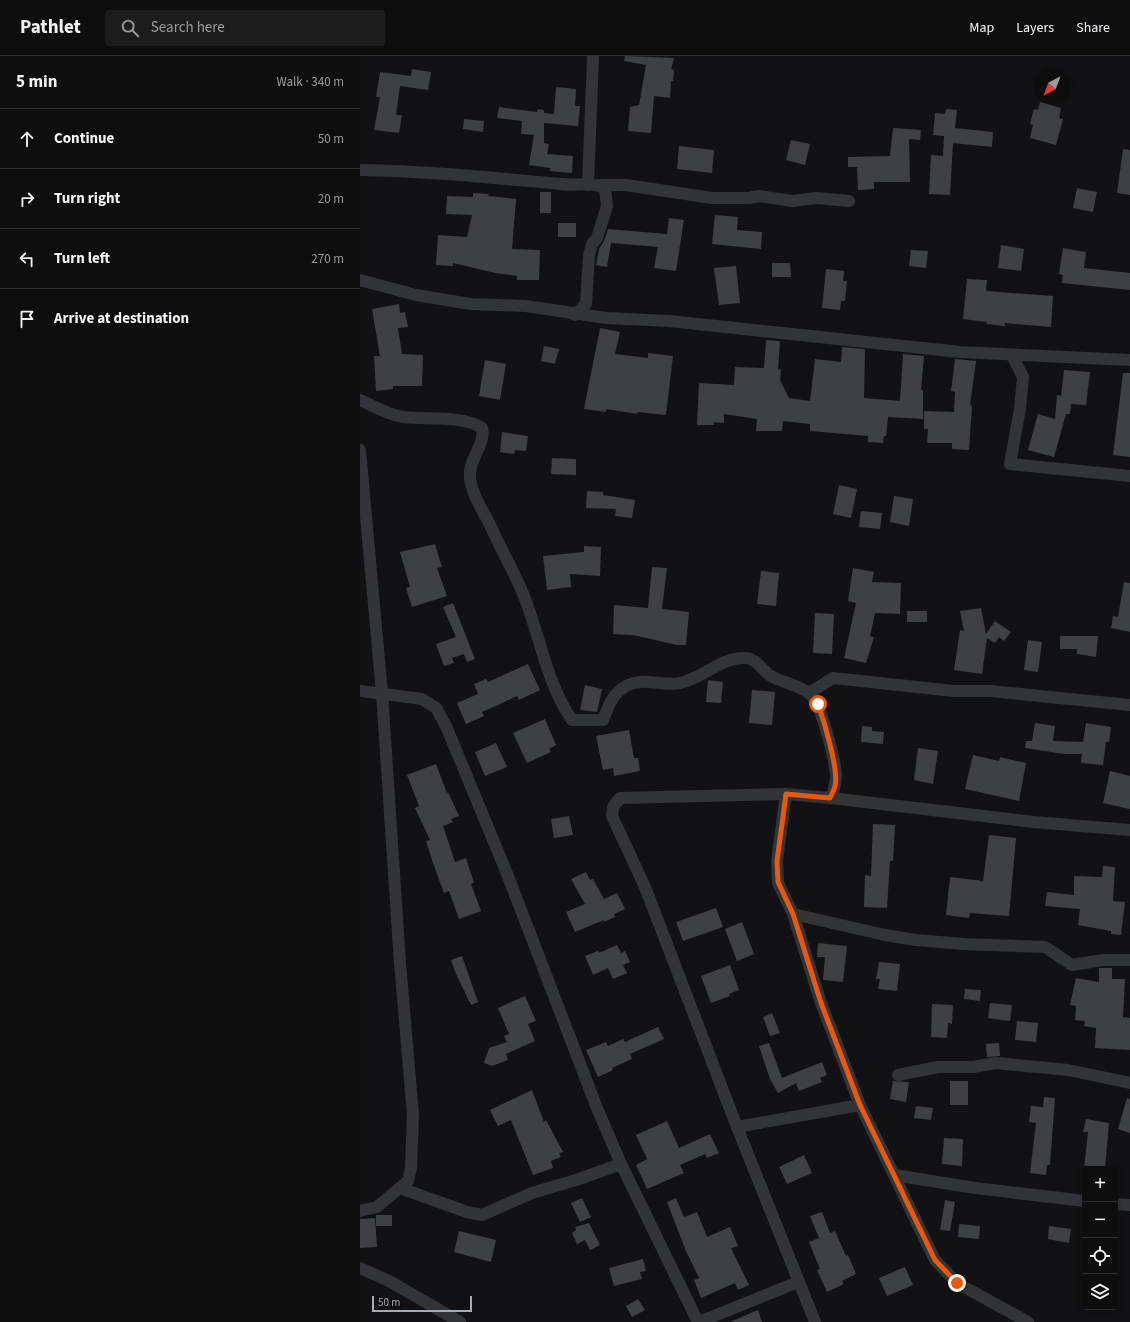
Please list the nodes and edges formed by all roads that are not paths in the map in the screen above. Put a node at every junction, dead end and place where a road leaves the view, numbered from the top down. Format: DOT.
graph roads {
  1 [pos="593,56"];
  2 [pos="360,170"];
  3 [pos="594,185"];
  4 [pos="849,201"];
  5 [pos="360,280"];
  6 [pos="575,315"];
  7 [pos="1012,355"];
  8 [pos="1130,360"];
  9 [pos="360,400"];
  10 [pos="360,450"];
  11 [pos="1130,476"];
  12 [pos="360,691"];
  13 [pos="382,693"];
  14 [pos="809,693"];
  15 [pos="1130,705"];
  16 [pos="786,794"];
  17 [pos="830,798"];
  18 [pos="1130,830"];
  19 [pos="793,914"];
  20 [pos="1130,960"];
  21 [pos="898,1075"];
  22 [pos="1130,1083"];
  23 [pos="860,1105"];
  24 [pos="737,1127"];
  25 [pos="621,1164"];
  26 [pos="894,1175"];
  27 [pos="400,1188"];
  28 [pos="1082,1201"];
  29 [pos="1118,1204"];
  30 [pos="1130,1205"];
  31 [pos="360,1211"];
  32 [pos="360,1268"];
  33 [pos="798,1282"];
  34 [pos="460,1322"];
  35 [pos="698,1322"];
  36 [pos="815,1322"];
  37 [pos="1028,1322"];
  1 -- 3 [label="street"];
  2 -- 3 [label="street"];
  3 -- 4 [label="street"];
  3 -- 6 [label="street"];
  5 -- 6 [label="street"];
  6 -- 7 [label="street"];
  7 -- 8 [label="street"];
  7 -- 11 [label="street"];
  9 -- 14 [label="street"];
  10 -- 13 [label="street"];
  12 -- 13 [label="street"];
  13 -- 25 [label="street"];
  13 -- 27 [label="street"];
  14 -- 15 [label="street"];
  14 -- 17 [label="street"];
  16 -- 17 [label="street"];
  16 -- 19 [label="street"];
  16 -- 24 [label="street"];
  17 -- 18 [label="street"];
  19 -- 20 [label="street"];
  19 -- 23 [label="street"];
  21 -- 22 [label="street"];
  23 -- 24 [label="street"];
  23 -- 26 [label="street"];
  24 -- 33 [label="street"];
  25 -- 27 [label="street"];
  25 -- 35 [label="street"];
  26 -- 28 [label="street"];
  26 -- 37 [label="street"];
  27 -- 31 [label="street"];
  29 -- 30 [label="street"];
  32 -- 34 [label="street"];
  33 -- 35 [label="street"];
  33 -- 36 [label="street"];
}
